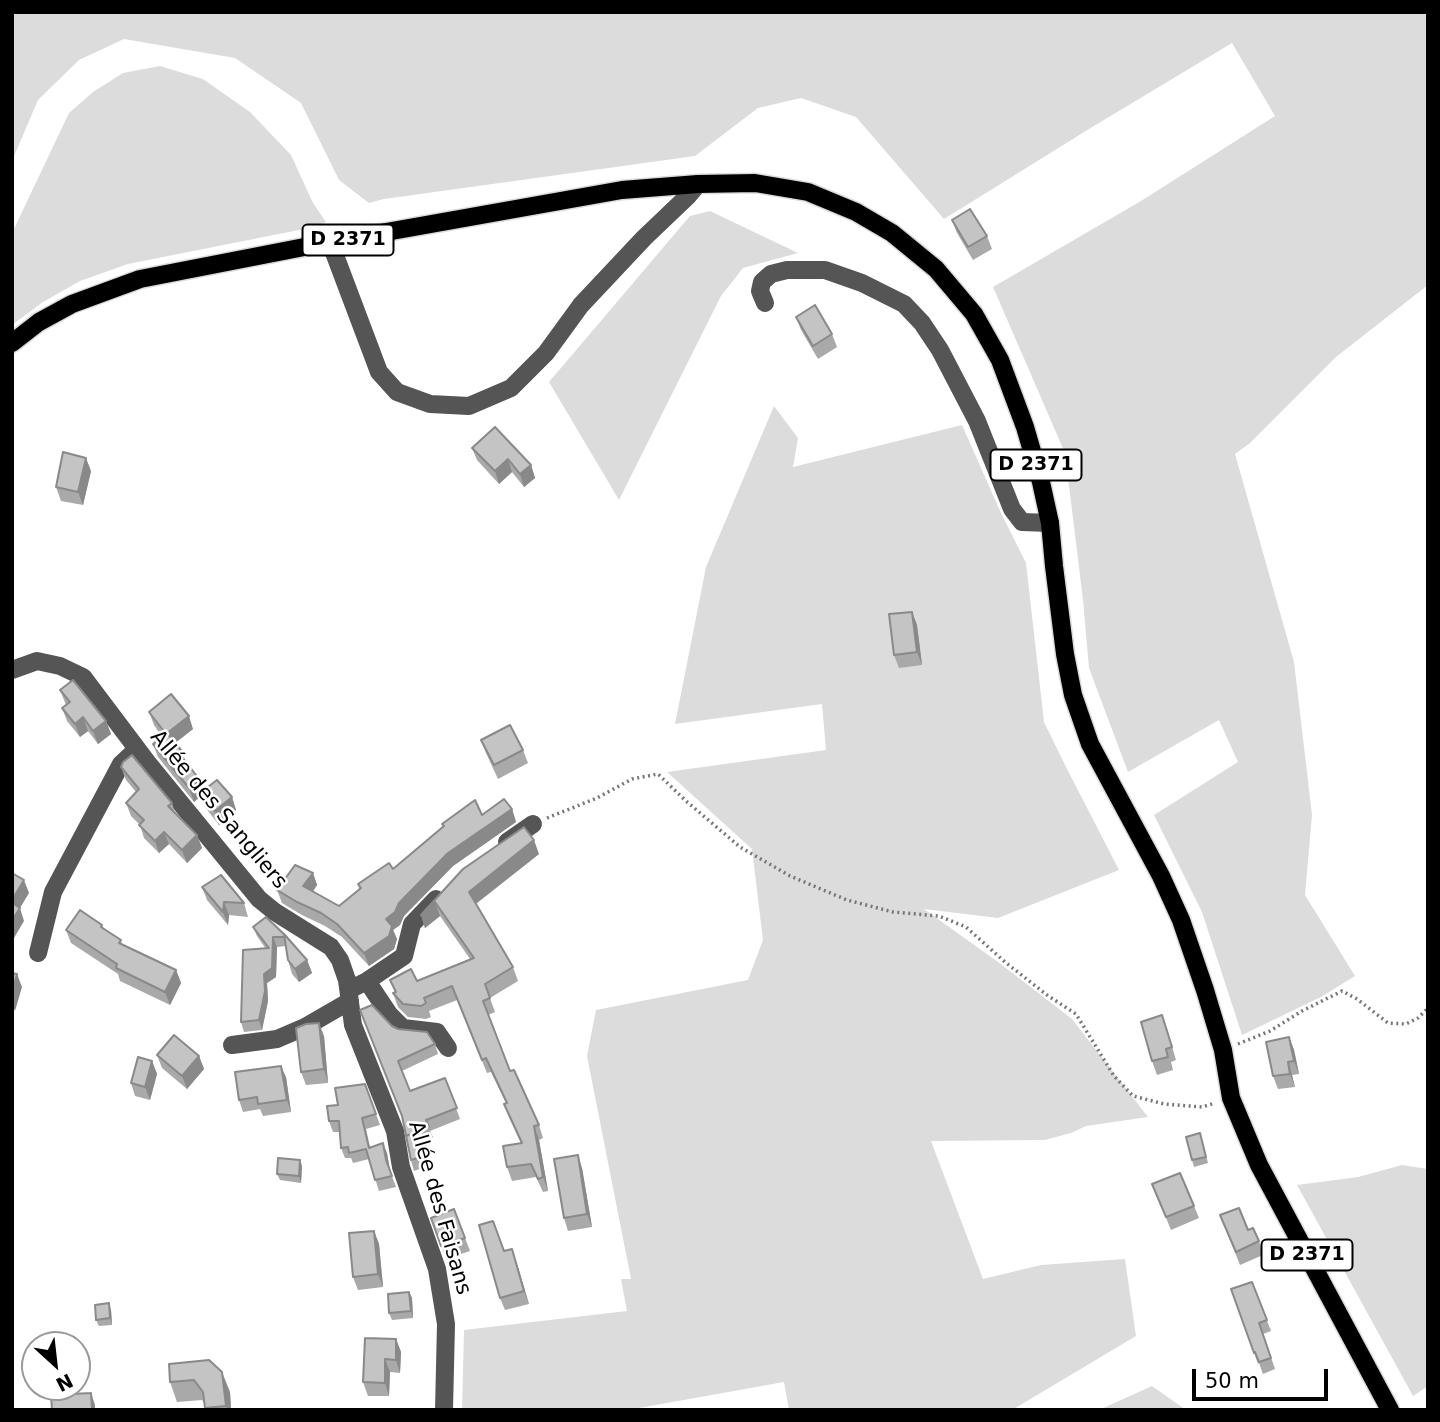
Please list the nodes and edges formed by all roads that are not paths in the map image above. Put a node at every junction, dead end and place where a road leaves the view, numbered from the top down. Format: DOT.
graph roads {
  1 [pos="698,184"];
  2 [pos="330,242"];
  3 [pos="765,303"];
  4 [pos="12,343"];
  5 [pos="1050,523"];
  6 [pos="12,670"];
  7 [pos="137,749"];
  8 [pos="533,824"];
  9 [pos="492,853"];
  10 [pos="445,891"];
  11 [pos="38,953"];
  12 [pos="367,981"];
  13 [pos="350,995"];
  14 [pos="353,1025"];
  15 [pos="232,1045"];
  16 [pos="448,1048"];
  17 [pos="444,1410"];
  18 [pos="1390,1410"];
  1 -- 2 [label="main road, D 2371"];
  1 -- 2 [label="street"];
  1 -- 5 [label="main road, D 2371"];
  2 -- 4 [label="main road, D 2371"];
  3 -- 5 [label="street"];
  5 -- 18 [label="main road, D 2371"];
  6 -- 7 [label="street, Allée des Sangliers"];
  7 -- 11 [label="street"];
  7 -- 13 [label="street, Allée des Sangliers"];
  8 -- 9 [label="street"];
  10 -- 12 [label="street"];
  12 -- 13 [label="street"];
  12 -- 16 [label="street"];
  13 -- 14 [label="street, Allée des Sangliers"];
  13 -- 15 [label="street"];
  14 -- 17 [label="street, Allée des Faisans"];
}
